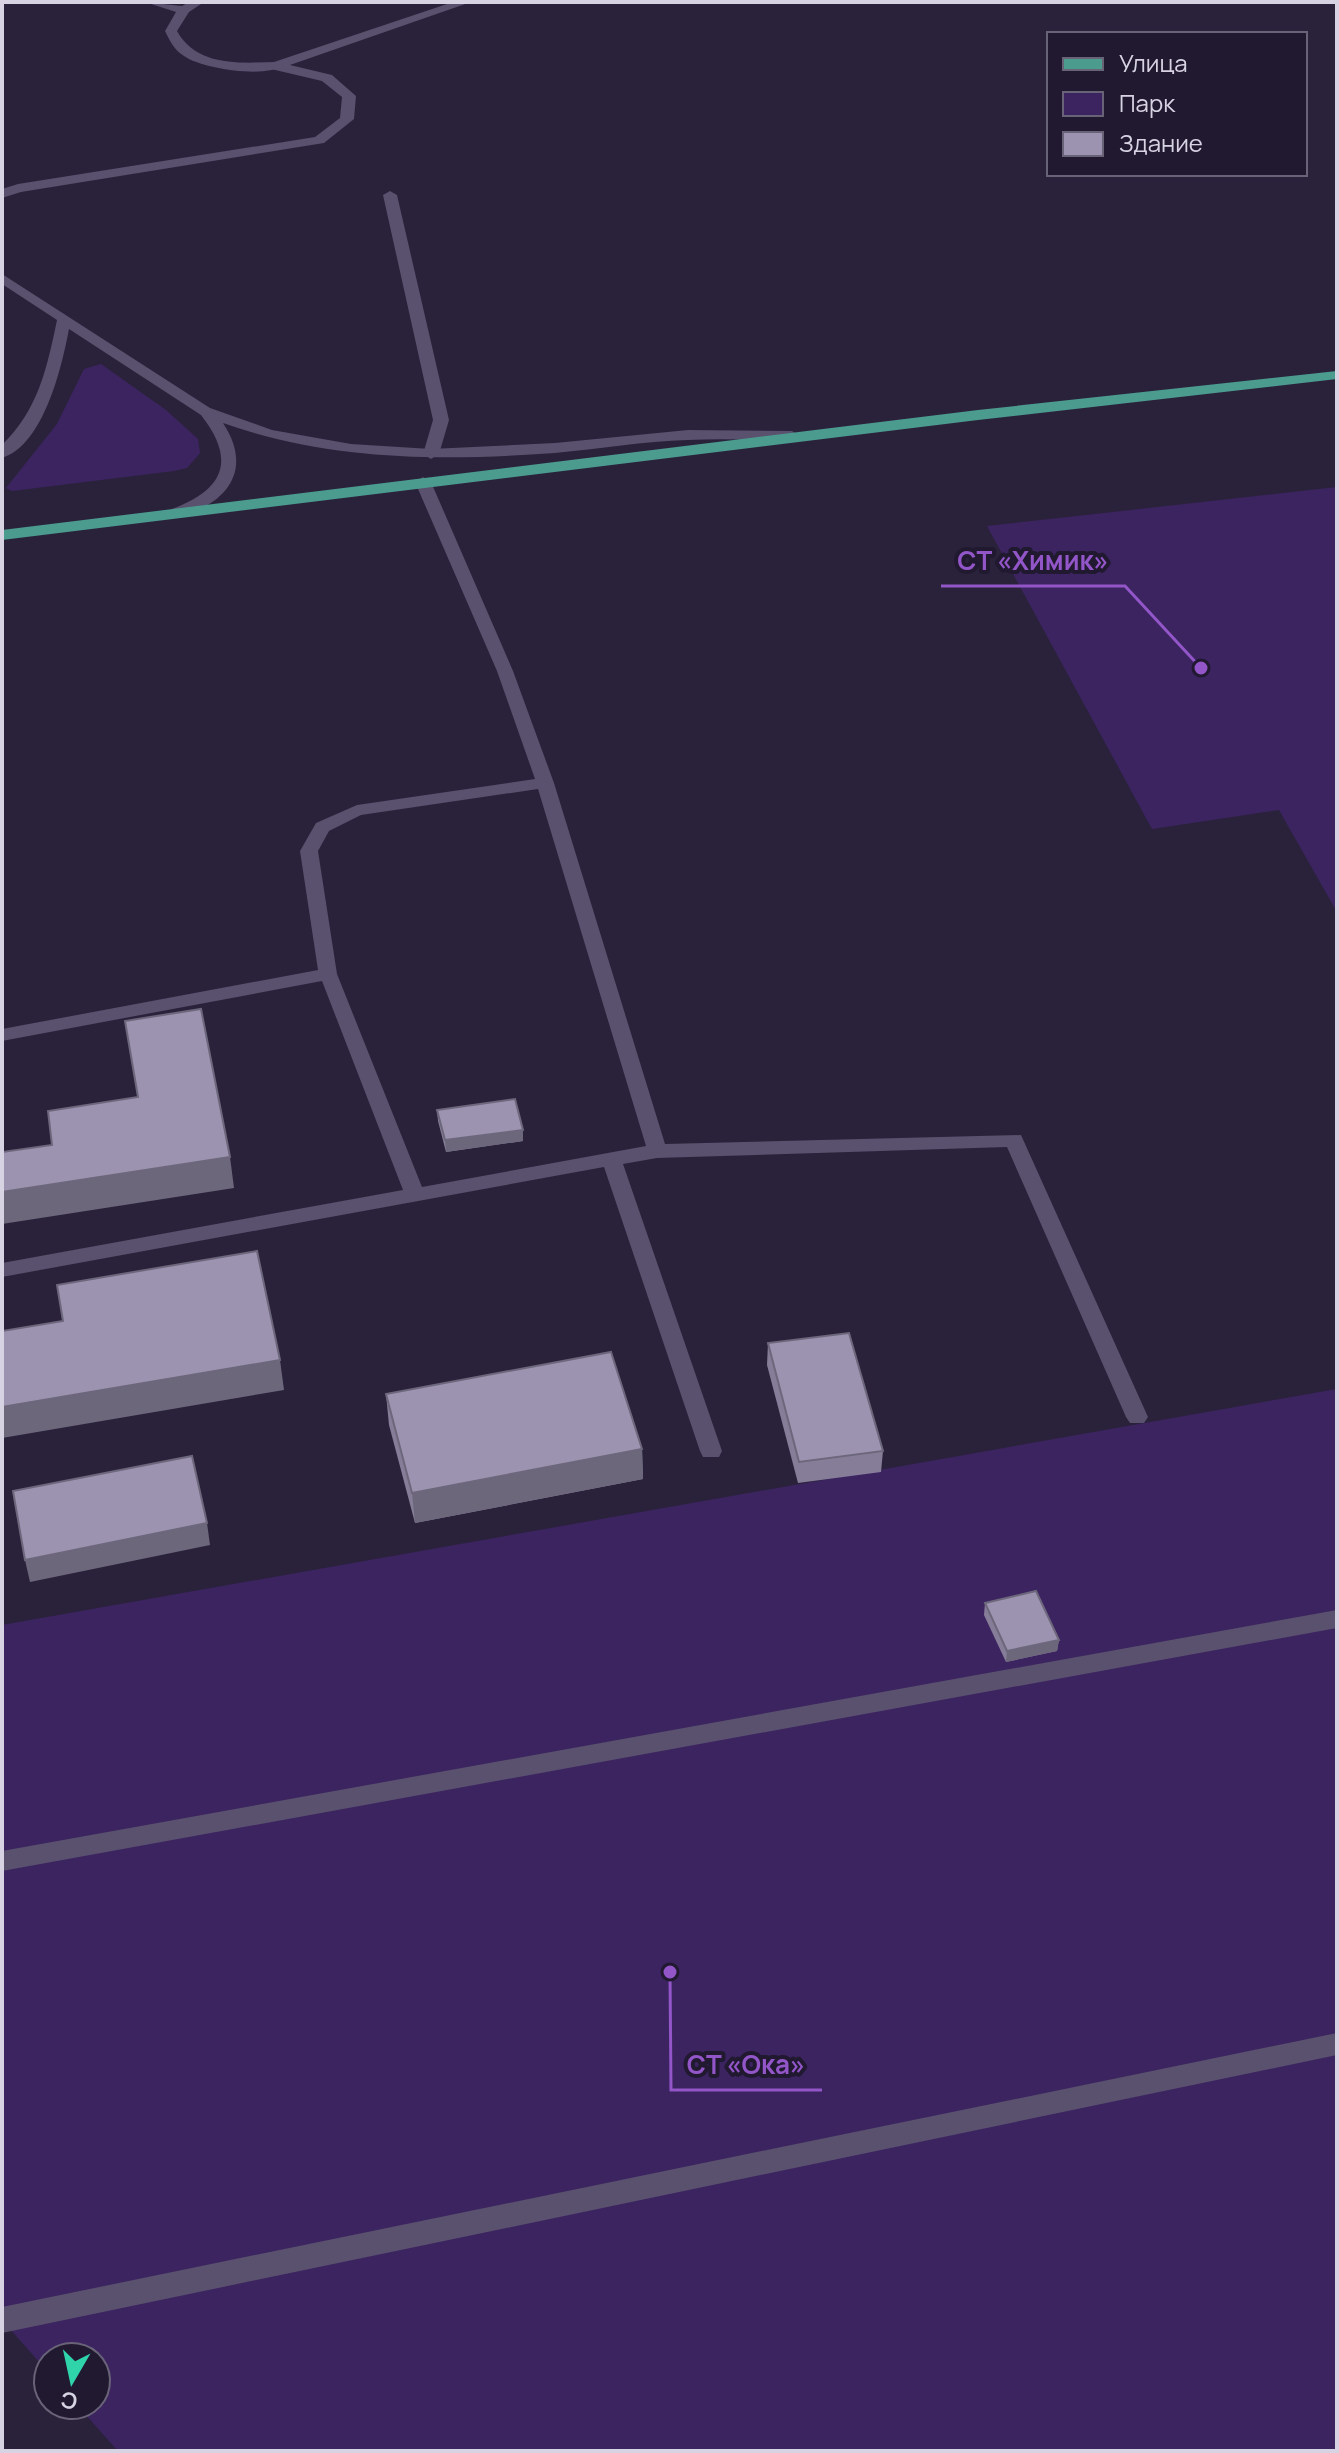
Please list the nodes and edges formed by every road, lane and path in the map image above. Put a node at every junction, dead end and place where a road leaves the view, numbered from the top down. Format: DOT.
graph roads {
  1 [pos="151,2"];
  2 [pos="198,2"];
  3 [pos="465,2"];
  4 [pos="184,10"];
  5 [pos="276,66"];
  6 [pos="2,194"];
  7 [pos="390,195"];
  8 [pos="2,278"];
  9 [pos="64,319"];
  10 [pos="1337,375"];
  11 [pos="205,411"];
  12 [pos="804,436"];
  13 [pos="2,453"];
  14 [pos="431,454"];
  15 [pos="423,482"];
  16 [pos="178,512"];
  17 [pos="2,535"];
  18 [pos="545,783"];
  19 [pos="328,974"];
  20 [pos="2,1035"];
  21 [pos="657,1151"];
  22 [pos="611,1159"];
  23 [pos="415,1195"];
  24 [pos="2,1270"];
  25 [pos="1137,1417"];
  26 [pos="711,1451"];
  27 [pos="1337,1619"];
  28 [pos="2,1861"];
  29 [pos="1337,2044"];
  30 [pos="2,2320"];
  1 -- 4 [label="street"];
  2 -- 4 [label="street"];
  3 -- 5 [label="street"];
  4 -- 5 [label="street"];
  5 -- 6 [label="street"];
  7 -- 14 [label="street"];
  8 -- 9 [label="street"];
  9 -- 11 [label="street"];
  9 -- 13 [label="street"];
  10 -- 12 [label="main road"];
  11 -- 14 [label="street"];
  11 -- 16 [label="street"];
  12 -- 14 [label="street"];
  12 -- 15 [label="main road"];
  15 -- 16 [label="main road"];
  15 -- 18 [label="street"];
  16 -- 17 [label="main road"];
  18 -- 19 [label="street"];
  18 -- 21 [label="street"];
  19 -- 20 [label="street"];
  19 -- 23 [label="street"];
  21 -- 22 [label="street"];
  21 -- 25 [label="street"];
  22 -- 23 [label="street"];
  22 -- 26 [label="street"];
  23 -- 24 [label="street"];
  27 -- 28 [label="street"];
  29 -- 30 [label="street"];
}
